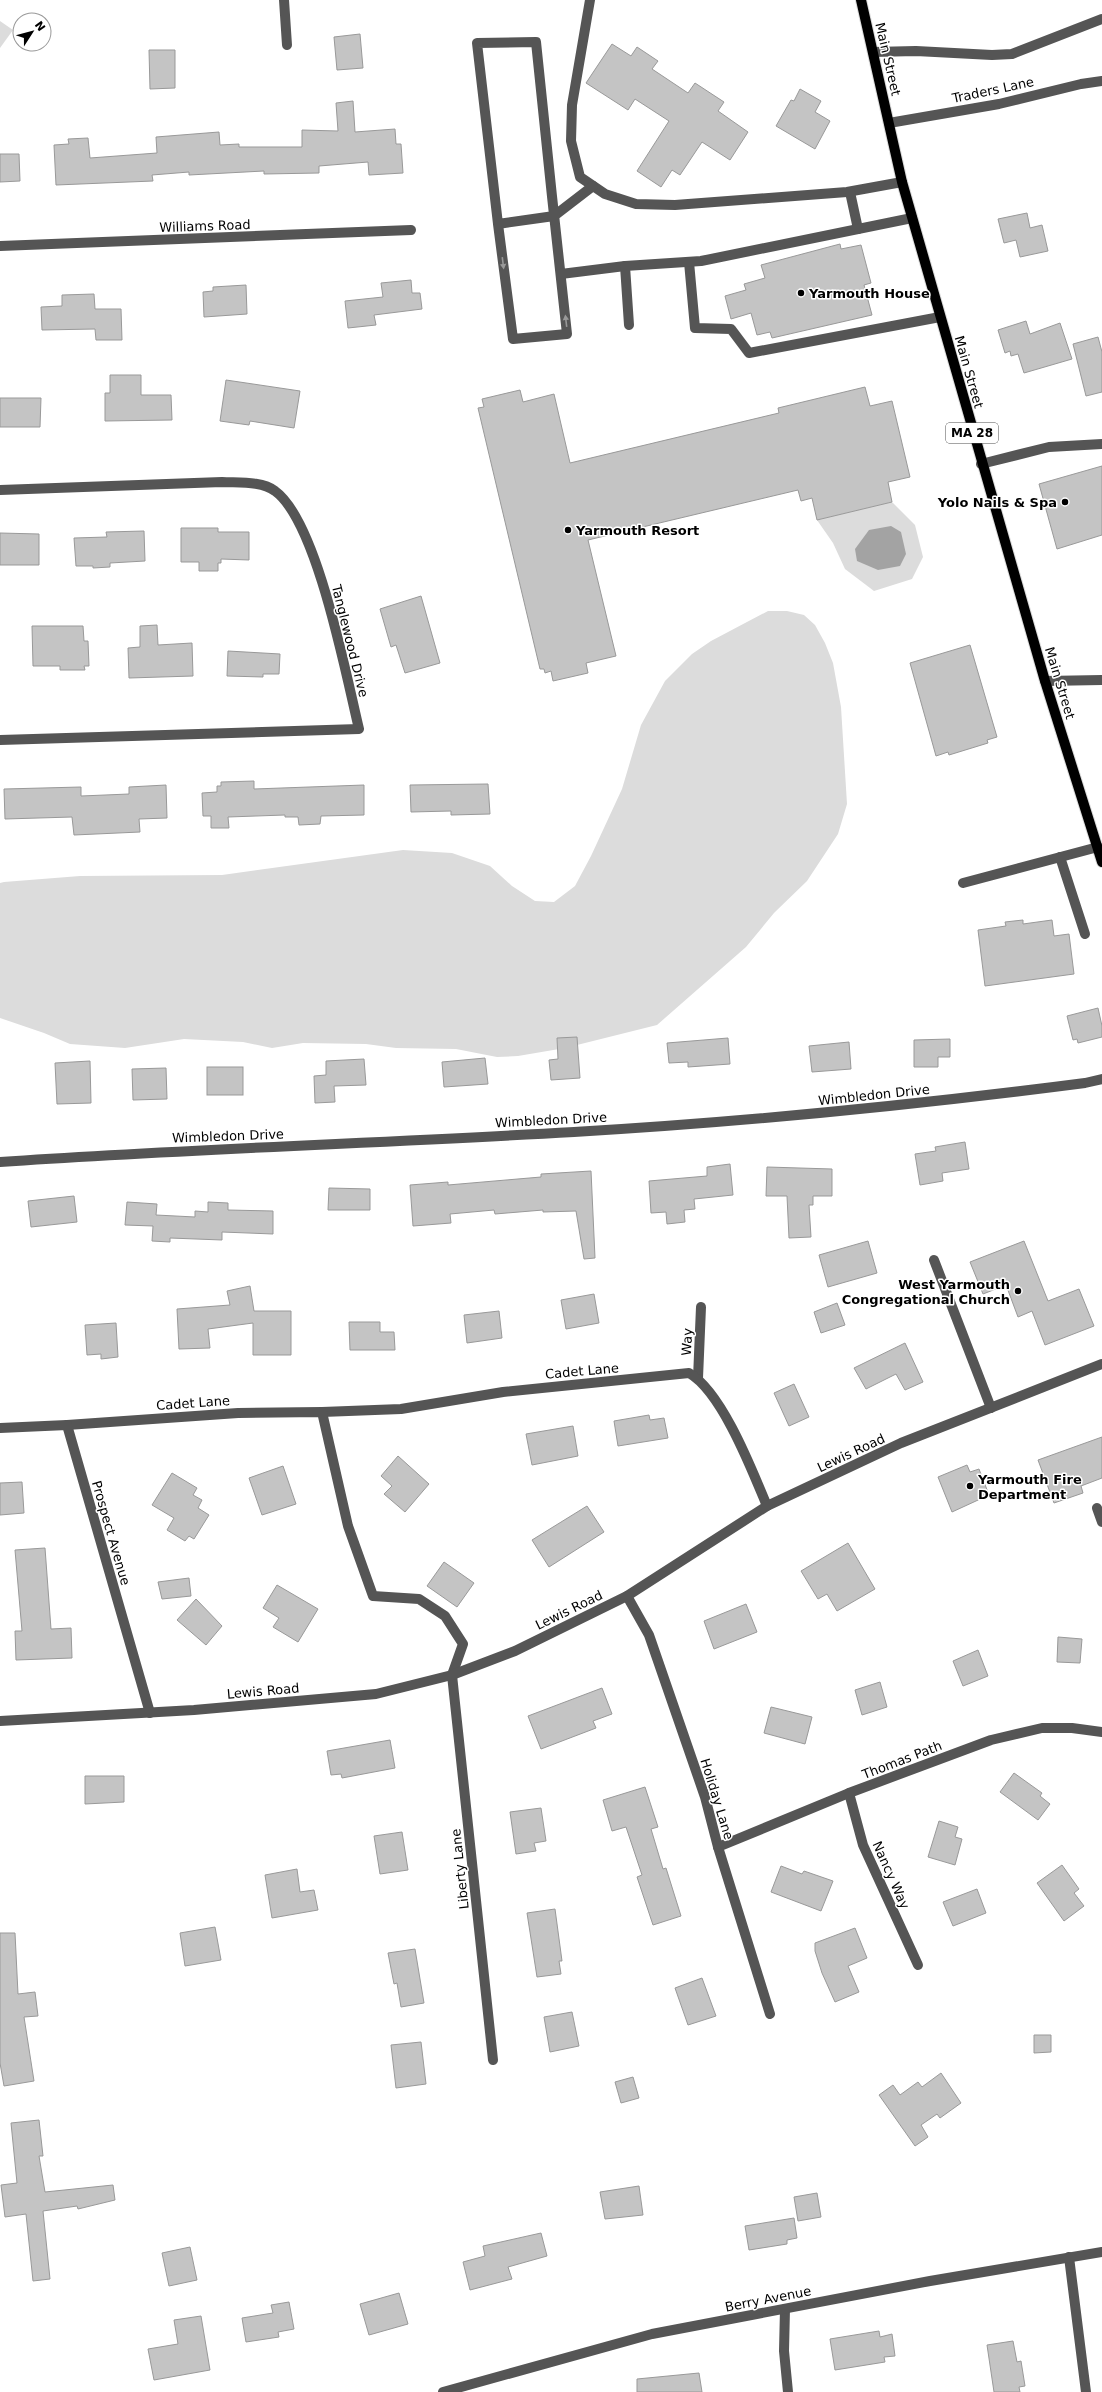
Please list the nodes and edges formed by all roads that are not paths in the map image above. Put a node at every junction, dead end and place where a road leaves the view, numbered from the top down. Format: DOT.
graph roads {
  1 [pos="284,0"];
  2 [pos="590,0"];
  3 [pos="861,0"];
  4 [pos="1102,19"];
  5 [pos="287,45"];
  6 [pos="873,52"];
  7 [pos="1102,81"];
  8 [pos="889,123"];
  9 [pos="902,182"];
  10 [pos="593,186"];
  11 [pos="850,192"];
  12 [pos="554,216"];
  13 [pos="912,218"];
  14 [pos="498,224"];
  15 [pos="858,229"];
  16 [pos="411,230"];
  17 [pos="0,246"];
  18 [pos="689,262"];
  19 [pos="625,266"];
  20 [pos="561,274"];
  21 [pos="940,317"];
  22 [pos="629,325"];
  23 [pos="1102,444"];
  24 [pos="981,464"];
  25 [pos="0,490"];
  26 [pos="1102,680"];
  27 [pos="1045,681"];
  28 [pos="0,740"];
  29 [pos="1098,847"];
  30 [pos="1060,857"];
  31 [pos="1102,862"];
  32 [pos="963,883"];
  33 [pos="1085,934"];
  34 [pos="1102,1079"];
  35 [pos="0,1162"];
  36 [pos="934,1260"];
  37 [pos="702,1307"];
  38 [pos="1102,1364"];
  39 [pos="698,1378"];
  40 [pos="991,1408"];
  41 [pos="322,1412"];
  42 [pos="67,1425"];
  43 [pos="0,1428"];
  44 [pos="767,1506"];
  45 [pos="1097,1508"];
  46 [pos="1102,1522"];
  47 [pos="627,1596"];
  48 [pos="452,1675"];
  49 [pos="150,1713"];
  50 [pos="0,1721"];
  51 [pos="1102,1732"];
  52 [pos="849,1793"];
  53 [pos="718,1847"];
  54 [pos="918,1965"];
  55 [pos="770,2014"];
  56 [pos="493,2060"];
  57 [pos="1102,2252"];
  58 [pos="1069,2257"];
  59 [pos="785,2309"];
  60 [pos="443,2392"];
  61 [pos="788,2392"];
  62 [pos="1086,2392"];
  1 -- 5 [label="street"];
  2 -- 10 [label="street"];
  3 -- 6 [label="main road, Main Street / MA 28"];
  4 -- 6 [label="street"];
  6 -- 8 [label="main road, Main Street / MA 28"];
  7 -- 8 [label="street, Traders Lane"];
  8 -- 9 [label="main road, Main Street / MA 28"];
  9 -- 11 [label="street"];
  9 -- 13 [label="main road, Main Street / MA 28"];
  10 -- 11 [label="street"];
  10 -- 12 [label="street"];
  11 -- 15 [label="street"];
  12 -- 14 [label="street"];
  12 -- 14 [label="street"];
  12 -- 20 [label="street"];
  13 -- 15 [label="street"];
  13 -- 21 [label="main road, Main Street / MA 28"];
  14 -- 20 [label="street, one-way"];
  15 -- 18 [label="street"];
  16 -- 17 [label="street, Williams Road"];
  18 -- 19 [label="street"];
  18 -- 21 [label="street"];
  19 -- 20 [label="street"];
  19 -- 22 [label="street"];
  21 -- 24 [label="main road, Main Street / MA 28"];
  23 -- 24 [label="street"];
  24 -- 27 [label="main road, Main Street / MA 28"];
  25 -- 28 [label="street, Tanglewood Drive"];
  26 -- 27 [label="street"];
  27 -- 29 [label="main road, Main Street / MA 28"];
  29 -- 30 [label="street"];
  29 -- 31 [label="main road, Main Street / MA 28"];
  30 -- 32 [label="street"];
  30 -- 33 [label="street"];
  34 -- 35 [label="street, Wimbledon Drive"];
  36 -- 40 [label="street"];
  37 -- 39 [label="street, Way"];
  38 -- 40 [label="street, Lewis Road"];
  39 -- 41 [label="street, Cadet Lane"];
  39 -- 44 [label="street"];
  40 -- 44 [label="street, Lewis Road"];
  41 -- 42 [label="street, Cadet Lane"];
  41 -- 48 [label="street"];
  42 -- 43 [label="street"];
  42 -- 49 [label="street, Prospect Avenue"];
  44 -- 47 [label="street, Lewis Road"];
  45 -- 46 [label="street"];
  47 -- 48 [label="street, Lewis Road"];
  47 -- 53 [label="street, Holiday Lane"];
  48 -- 49 [label="street, Lewis Road"];
  48 -- 56 [label="street, Liberty Lane"];
  49 -- 50 [label="street, Lewis Road"];
  51 -- 52 [label="street, Thomas Path"];
  52 -- 53 [label="street, Thomas Path"];
  52 -- 54 [label="street, Nancy Way"];
  53 -- 55 [label="street, Holiday Lane"];
  57 -- 58 [label="street, Berry Avenue"];
  58 -- 59 [label="street, Berry Avenue"];
  58 -- 62 [label="street"];
  59 -- 60 [label="street, Berry Avenue"];
  59 -- 61 [label="street"];
}
